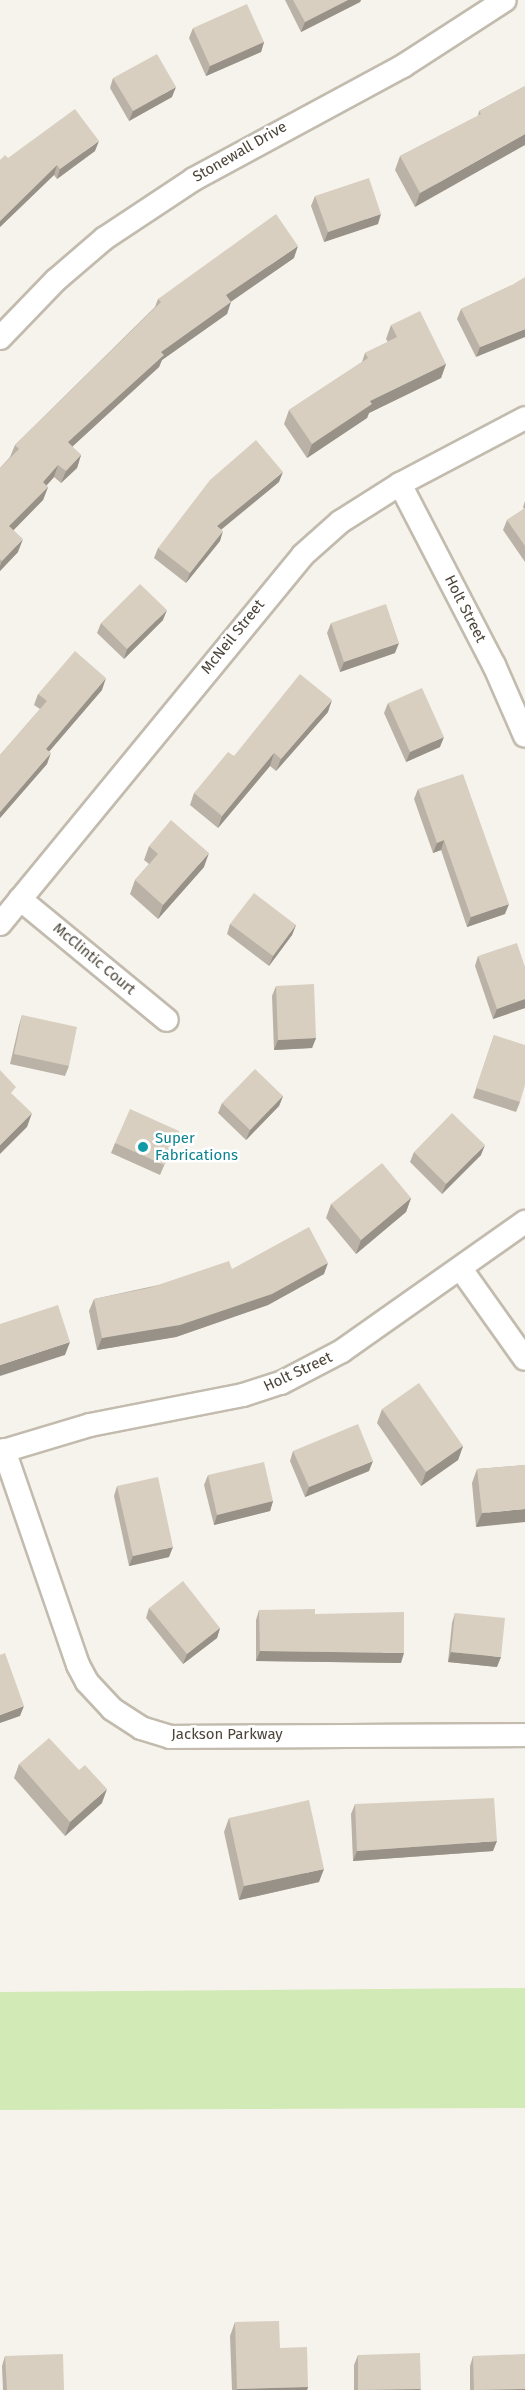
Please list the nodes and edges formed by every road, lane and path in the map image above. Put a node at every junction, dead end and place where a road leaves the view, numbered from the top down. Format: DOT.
graph roads {
  1 [pos="505,0"];
  2 [pos="0,338"];
  3 [pos="525,418"];
  4 [pos="400,484"];
  5 [pos="525,736"];
  6 [pos="20,898"];
  7 [pos="0,924"];
  8 [pos="167,1020"];
  9 [pos="525,1222"];
  10 [pos="462,1269"];
  11 [pos="525,1359"];
  12 [pos="2,1451"];
  13 [pos="525,1735"];
  1 -- 2 [label="street, Stonewall Drive"];
  3 -- 4 [label="street, McNeil Street"];
  4 -- 5 [label="street, Holt Street"];
  4 -- 6 [label="street, McNeil Street"];
  6 -- 7 [label="street, McNeil Street"];
  6 -- 8 [label="street, McClintic Court"];
  9 -- 10 [label="street, Holt Street"];
  10 -- 11 [label="street"];
  10 -- 12 [label="street, Holt Street"];
  12 -- 13 [label="street, Jackson Parkway"];
}
